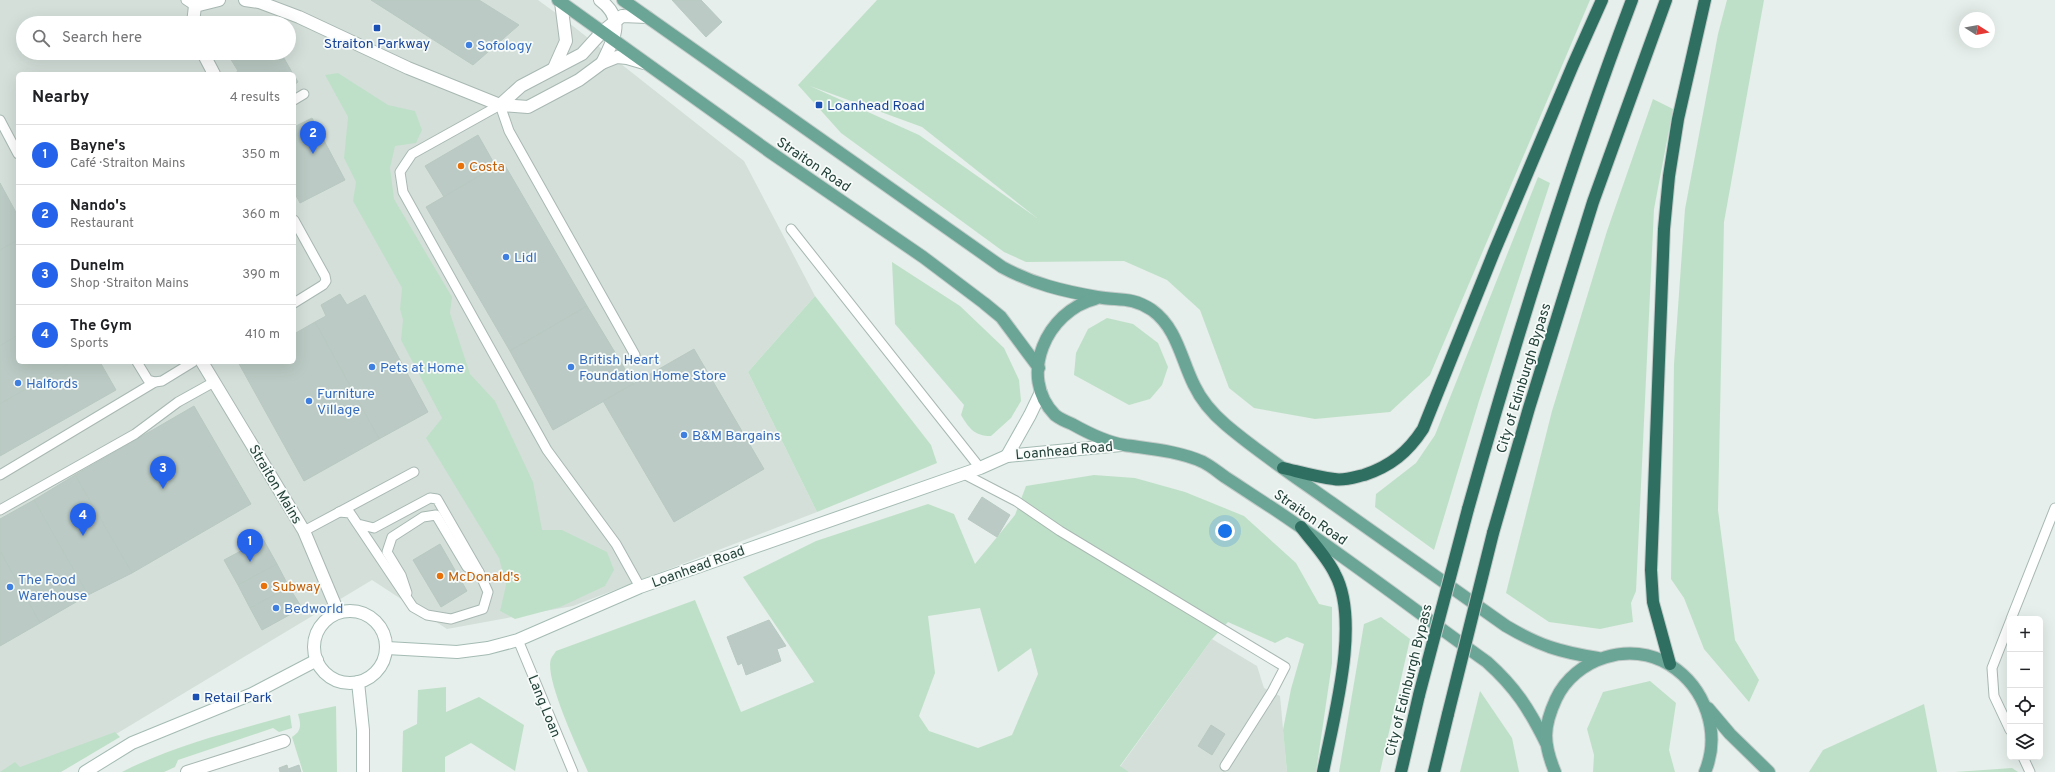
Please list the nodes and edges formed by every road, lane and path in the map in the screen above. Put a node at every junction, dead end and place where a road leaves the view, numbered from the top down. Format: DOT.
graph roads {
  1 [pos="219,0"];
  2 [pos="245,0"];
  3 [pos="600,0"];
  4 [pos="623,0"];
  5 [pos="1602,0"];
  6 [pos="1632,0"];
  7 [pos="1666,0"];
  8 [pos="1705,0"];
  9 [pos="559,1"];
  10 [pos="190,3"];
  11 [pos="192,16"];
  12 [pos="647,17"];
  13 [pos="615,20"];
  14 [pos="607,35"];
  15 [pos="207,60"];
  16 [pos="602,63"];
  17 [pos="647,63"];
  18 [pos="554,68"];
  19 [pos="213,72"];
  20 [pos="304,94"];
  21 [pos="296,99"];
  22 [pos="500,105"];
  23 [pos="0,120"];
  24 [pos="16,150"];
  25 [pos="296,224"];
  26 [pos="791,229"];
  27 [pos="1100,298"];
  28 [pos="296,302"];
  29 [pos="635,354"];
  30 [pos="138,364"];
  31 [pos="190,364"];
  32 [pos="203,364"];
  33 [pos="1039,368"];
  34 [pos="154,382"];
  35 [pos="214,382"];
  36 [pos="1041,392"];
  37 [pos="1122,444"];
  38 [pos="1006,456"];
  39 [pos="980,468"];
  40 [pos="1284,468"];
  41 [pos="414,472"];
  42 [pos="964,474"];
  43 [pos="0,475"];
  44 [pos="2055,508"];
  45 [pos="0,510"];
  46 [pos="339,512"];
  47 [pos="358,524"];
  48 [pos="1301,527"];
  49 [pos="304,531"];
  50 [pos="479,572"];
  51 [pos="640,587"];
  52 [pos="409,602"];
  53 [pos="338,612"];
  54 [pos="2012,616"];
  55 [pos="2007,630"];
  56 [pos="518,640"];
  57 [pos="387,648"];
  58 [pos="1598,658"];
  59 [pos="317,660"];
  60 [pos="1670,664"];
  61 [pos="358,682"];
  62 [pos="1702,701"];
  63 [pos="2007,724"];
  64 [pos="284,741"];
  65 [pos="1546,743"];
  66 [pos="2024,760"];
  67 [pos="1225,766"];
  68 [pos="85,772"];
  69 [pos="187,772"];
  70 [pos="363,772"];
  71 [pos="572,772"];
  72 [pos="1324,772"];
  73 [pos="1400,772"];
  74 [pos="1434,772"];
  75 [pos="1555,772"];
  76 [pos="1705,772"];
  77 [pos="1769,772"];
  78 [pos="2030,772"];
  1 -- 10 [label="main road"];
  2 -- 22 [label="main road"];
  3 -- 13 [label="main road"];
  4 -- 12 [label="main road, Straiton Road"];
  5 -- 40 [label="highway"];
  6 -- 73 [label="highway, City of Edinburgh Bypass, bridge"];
  7 -- 74 [label="highway, City of Edinburgh Bypass, bridge"];
  8 -- 60 [label="highway"];
  9 -- 14 [label="main road, Straiton Road"];
  9 -- 18 [label="main road"];
  10 -- 11 [label="main road"];
  12 -- 13 [label="main road"];
  12 -- 27 [label="main road, Straiton Road"];
  13 -- 14 [label="main road"];
  14 -- 16 [label="main road"];
  14 -- 17 [label="main road, Straiton Road"];
  14 -- 18 [label="main road"];
  15 -- 19 [label="main road"];
  16 -- 17 [label="main road"];
  16 -- 22 [label="main road"];
  17 -- 33 [label="main road, Straiton Road"];
  18 -- 22 [label="main road"];
  20 -- 21 [label="lane"];
  22 -- 29 [label="lane"];
  22 -- 51 [label="lane"];
  23 -- 24 [label="lane"];
  25 -- 28 [label="lane"];
  26 -- 39 [label="lane"];
  27 -- 33 [label="main road, Straiton Road"];
  27 -- 40 [label="main road, Straiton Road"];
  30 -- 34 [label="lane"];
  31 -- 34 [label="lane"];
  32 -- 35 [label="main road, Straiton Mains"];
  33 -- 36 [label="main road, Straiton Road"];
  34 -- 43 [label="lane"];
  35 -- 45 [label="lane"];
  35 -- 49 [label="main road, Straiton Mains"];
  36 -- 37 [label="main road, Straiton Road"];
  36 -- 38 [label="main road, Loanhead Road"];
  37 -- 38 [label="main road, Loanhead Road"];
  37 -- 48 [label="main road, Straiton Road"];
  38 -- 39 [label="main road, Loanhead Road"];
  39 -- 42 [label="main road, Loanhead Road"];
  40 -- 58 [label="main road, Straiton Road"];
  41 -- 46 [label="lane"];
  42 -- 51 [label="main road, Loanhead Road"];
  42 -- 67 [label="lane"];
  44 -- 54 [label="lane"];
  46 -- 47 [label="lane"];
  46 -- 49 [label="lane"];
  47 -- 50 [label="lane"];
  47 -- 52 [label="lane"];
  48 -- 65 [label="main road, Straiton Road"];
  48 -- 72 [label="highway"];
  49 -- 53 [label="main road, Straiton Mains"];
  50 -- 52 [label="lane"];
  50 -- 52 [label="lane"];
  51 -- 56 [label="main road, Loanhead Road"];
  53 -- 57 [label="main road"];
  53 -- 59 [label="main road"];
  55 -- 63 [label="lane"];
  56 -- 57 [label="main road, Loanhead Road"];
  56 -- 71 [label="lane, Lang Loan"];
  57 -- 61 [label="main road"];
  58 -- 60 [label="main road"];
  58 -- 65 [label="main road"];
  59 -- 61 [label="main road"];
  59 -- 68 [label="main road"];
  60 -- 62 [label="main road"];
  61 -- 70 [label="main road"];
  62 -- 76 [label="main road"];
  62 -- 77 [label="main road"];
  64 -- 69 [label="main road"];
  65 -- 75 [label="main road"];
  66 -- 78 [label="lane"];
}
